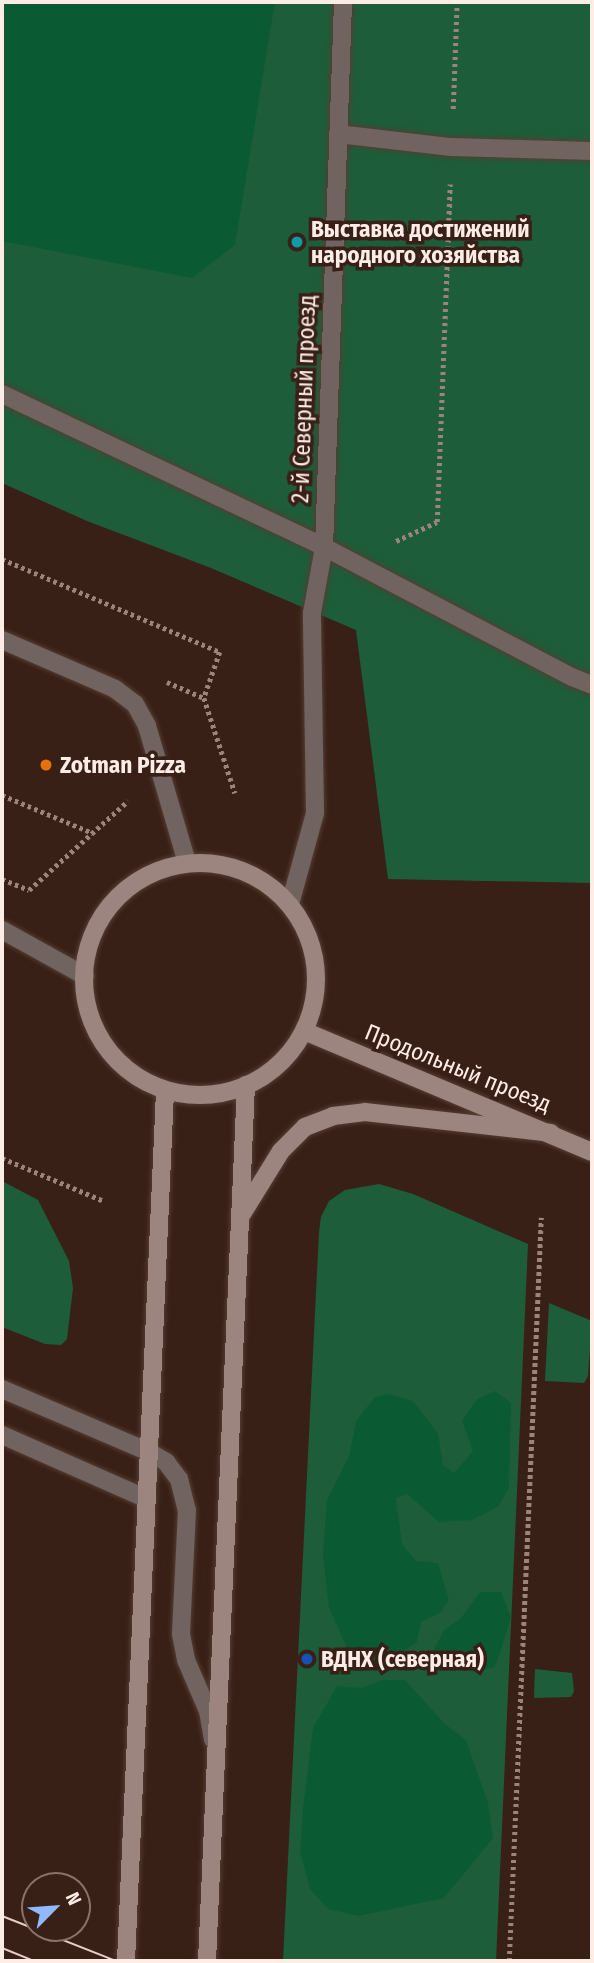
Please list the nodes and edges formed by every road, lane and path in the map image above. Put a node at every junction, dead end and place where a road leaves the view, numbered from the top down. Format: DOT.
graph roads {
  1 [pos="343,2"];
  2 [pos="457,2"];
  3 [pos="338,134"];
  4 [pos="451,147"];
  5 [pos="592,151"];
  6 [pos="2,394"];
  7 [pos="324,547"];
  8 [pos="2,559"];
  9 [pos="352,562"];
  10 [pos="2,640"];
  11 [pos="592,685"];
  12 [pos="204,698"];
  13 [pos="2,795"];
  14 [pos="128,802"];
  15 [pos="93,833"];
  16 [pos="187,863"];
  17 [pos="2,879"];
  18 [pos="290,904"];
  19 [pos="2,930"];
  20 [pos="85,976"];
  21 [pos="304,1031"];
  22 [pos="246,1085"];
  23 [pos="165,1091"];
  24 [pos="551,1133"];
  25 [pos="592,1152"];
  26 [pos="2,1158"];
  27 [pos="104,1202"];
  28 [pos="240,1217"];
  29 [pos="541,1218"];
  30 [pos="2,1389"];
  31 [pos="2,1435"];
  32 [pos="149,1452"];
  33 [pos="147,1499"];
  34 [pos="214,1755"];
  35 [pos="126,1961"];
  36 [pos="206,1961"];
  37 [pos="509,1961"];
  1 -- 3 [label="street, 2-й Северный проезд"];
  2 -- 4 [label="path"];
  3 -- 4 [label="street"];
  3 -- 7 [label="street, 2-й Северный проезд"];
  4 -- 5 [label="street"];
  4 -- 9 [label="path"];
  6 -- 7 [label="street"];
  7 -- 9 [label="street"];
  7 -- 18 [label="street, 2-й Северный проезд"];
  8 -- 12 [label="path"];
  9 -- 11 [label="street"];
  10 -- 16 [label="street"];
  13 -- 15 [label="path"];
  14 -- 15 [label="path"];
  15 -- 17 [label="path"];
  16 -- 18 [label="main road"];
  16 -- 20 [label="main road"];
  18 -- 21 [label="main road"];
  19 -- 20 [label="street"];
  20 -- 23 [label="main road"];
  21 -- 22 [label="main road"];
  21 -- 24 [label="main road, Продольный проезд"];
  22 -- 23 [label="main road"];
  22 -- 28 [label="main road"];
  23 -- 32 [label="main road"];
  24 -- 25 [label="main road, Продольный проезд"];
  24 -- 28 [label="main road"];
  26 -- 27 [label="path"];
  28 -- 34 [label="main road"];
  29 -- 37 [label="path"];
  30 -- 32 [label="street"];
  31 -- 33 [label="street"];
  32 -- 33 [label="main road"];
  32 -- 34 [label="street"];
  33 -- 35 [label="main road"];
  34 -- 36 [label="main road"];
}
